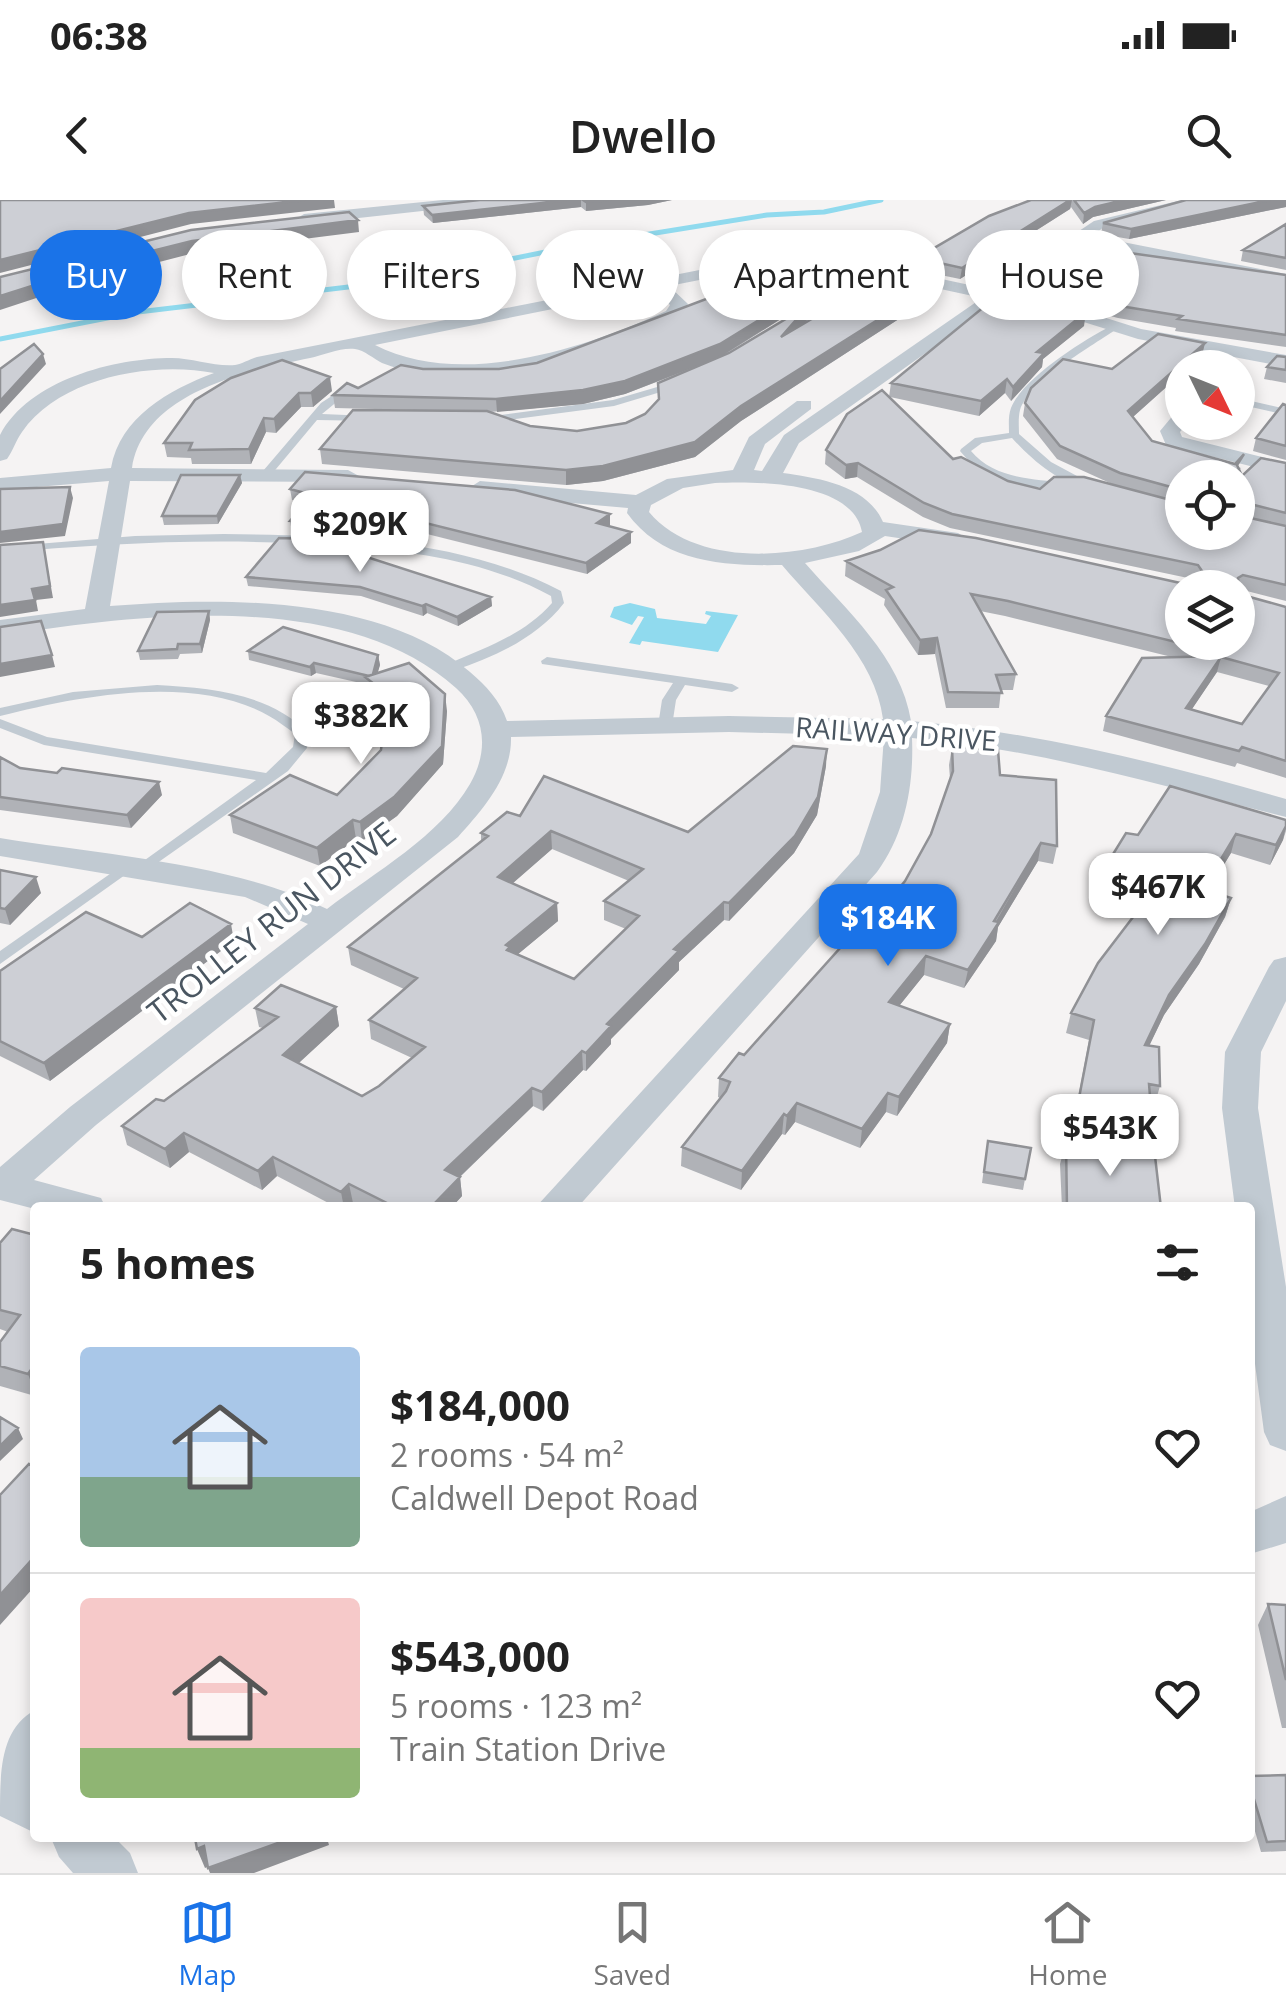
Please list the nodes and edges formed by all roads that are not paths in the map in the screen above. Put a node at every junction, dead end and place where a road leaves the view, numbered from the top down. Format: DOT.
graph roads {
  1 [pos="486,200"];
  2 [pos="1158,200"];
  3 [pos="1200,200"];
  4 [pos="369,206"];
  5 [pos="284,221"];
  6 [pos="1063,230"];
  7 [pos="1091,230"];
  8 [pos="1139,250"];
  9 [pos="1286,279"];
  10 [pos="965,298"];
  11 [pos="536,308"];
  12 [pos="965,318"];
  13 [pos="657,320"];
  14 [pos="792,320"];
  15 [pos="1091,320"];
  16 [pos="782,326"];
  17 [pos="1114,328"];
  18 [pos="358,344"];
  19 [pos="1197,350"];
  20 [pos="1255,361"];
  21 [pos="1286,361"];
  22 [pos="233,371"];
  23 [pos="849,375"];
  24 [pos="688,380"];
  25 [pos="346,388"];
  26 [pos="649,394"];
  27 [pos="818,396"];
  28 [pos="1255,405"];
  29 [pos="653,409"];
  30 [pos="1286,412"];
  31 [pos="317,417"];
  32 [pos="388,419"];
  33 [pos="472,420"];
  34 [pos="489,420"];
  35 [pos="517,432"];
  36 [pos="1014,434"];
  37 [pos="1173,440"];
  38 [pos="0,455"];
  39 [pos="1286,469"];
  40 [pos="266,473"];
  41 [pos="120,474"];
  42 [pos="741,476"];
  43 [pos="770,476"];
  44 [pos="374,479"];
  45 [pos="0,484"];
  46 [pos="1081,484"];
  47 [pos="452,486"];
  48 [pos="1098,490"];
  49 [pos="641,502"];
  50 [pos="874,528"];
  51 [pos="976,542"];
  52 [pos="110,543"];
  53 [pos="0,550"];
  54 [pos="790,560"];
  55 [pos="97,613"];
  56 [pos="0,628"];
  57 [pos="547,661"];
  58 [pos="455,666"];
  59 [pos="682,681"];
  60 [pos="732,688"];
  61 [pos="0,712"];
  62 [pos="0,723"];
  63 [pos="665,726"];
  64 [pos="497,729"];
  65 [pos="896,729"];
  66 [pos="268,778"];
  67 [pos="1286,808"];
  68 [pos="0,847"];
  69 [pos="135,867"];
  70 [pos="329,922"];
  71 [pos="0,959"];
  72 [pos="1286,967"];
  73 [pos="1,1188"];
  74 [pos="61,1202"];
  75 [pos="560,1202"];
  76 [pos="1253,1202"];
  77 [pos="1255,1214"];
  78 [pos="1286,1432"];
  79 [pos="30,1743"];
  80 [pos="0,1783"];
  81 [pos="30,1803"];
  82 [pos="82,1842"];
  83 [pos="110,1873"];
  1 -- 4 [label="street"];
  2 -- 6 [label="street"];
  3 -- 7 [label="street"];
  4 -- 5 [label="street"];
  8 -- 9 [label="street"];
  10 -- 23 [label="street"];
  11 -- 18 [label="street"];
  12 -- 43 [label="street"];
  13 -- 18 [label="street"];
  14 -- 16 [label="lane"];
  15 -- 17 [label="street"];
  17 -- 19 [label="street"];
  17 -- 36 [label="lane"];
  18 -- 22 [label="street"];
  20 -- 21 [label="street"];
  22 -- 38 [label="street"];
  22 -- 41 [label="street"];
  24 -- 26 [label="lane"];
  25 -- 31 [label="lane"];
  26 -- 29 [label="lane"];
  26 -- 34 [label="lane"];
  27 -- 42 [label="street"];
  28 -- 30 [label="lane"];
  31 -- 32 [label="lane"];
  31 -- 40 [label="lane"];
  33 -- 34 [label="lane"];
  34 -- 35 [label="lane"];
  36 -- 46 [label="lane"];
  36 -- 46 [label="lane"];
  37 -- 39 [label="street"];
  40 -- 41 [label="street"];
  40 -- 44 [label="street"];
  41 -- 45 [label="street"];
  41 -- 52 [label="street"];
  42 -- 43 [label="street"];
  42 -- 49 [label="street"];
  43 -- 50 [label="street"];
  46 -- 48 [label="lane"];
  47 -- 49 [label="street"];
  49 -- 54 [label="street"];
  50 -- 51 [label="street"];
  50 -- 54 [label="street"];
  52 -- 53 [label="lane"];
  52 -- 55 [label="street"];
  52 -- 58 [label="lane"];
  54 -- 65 [label="street"];
  55 -- 56 [label="street"];
  55 -- 58 [label="street"];
  57 -- 59 [label="lane"];
  58 -- 64 [label="street"];
  59 -- 60 [label="lane"];
  59 -- 63 [label="lane"];
  61 -- 66 [label="lane"];
  62 -- 66 [label="lane"];
  63 -- 64 [label="street, RAILWAY DRIVE"];
  63 -- 65 [label="street, RAILWAY DRIVE"];
  64 -- 70 [label="street, TROLLEY RUN DRIVE"];
  65 -- 67 [label="street, RAILWAY DRIVE"];
  65 -- 75 [label="street"];
  66 -- 69 [label="lane"];
  68 -- 69 [label="street"];
  69 -- 70 [label="street"];
  69 -- 71 [label="lane"];
  70 -- 73 [label="street, TROLLEY RUN DRIVE"];
  72 -- 76 [label="street"];
  73 -- 74 [label="street"];
  77 -- 78 [label="street"];
  79 -- 80 [label="street"];
  80 -- 81 [label="street"];
  82 -- 83 [label="street"];
}
